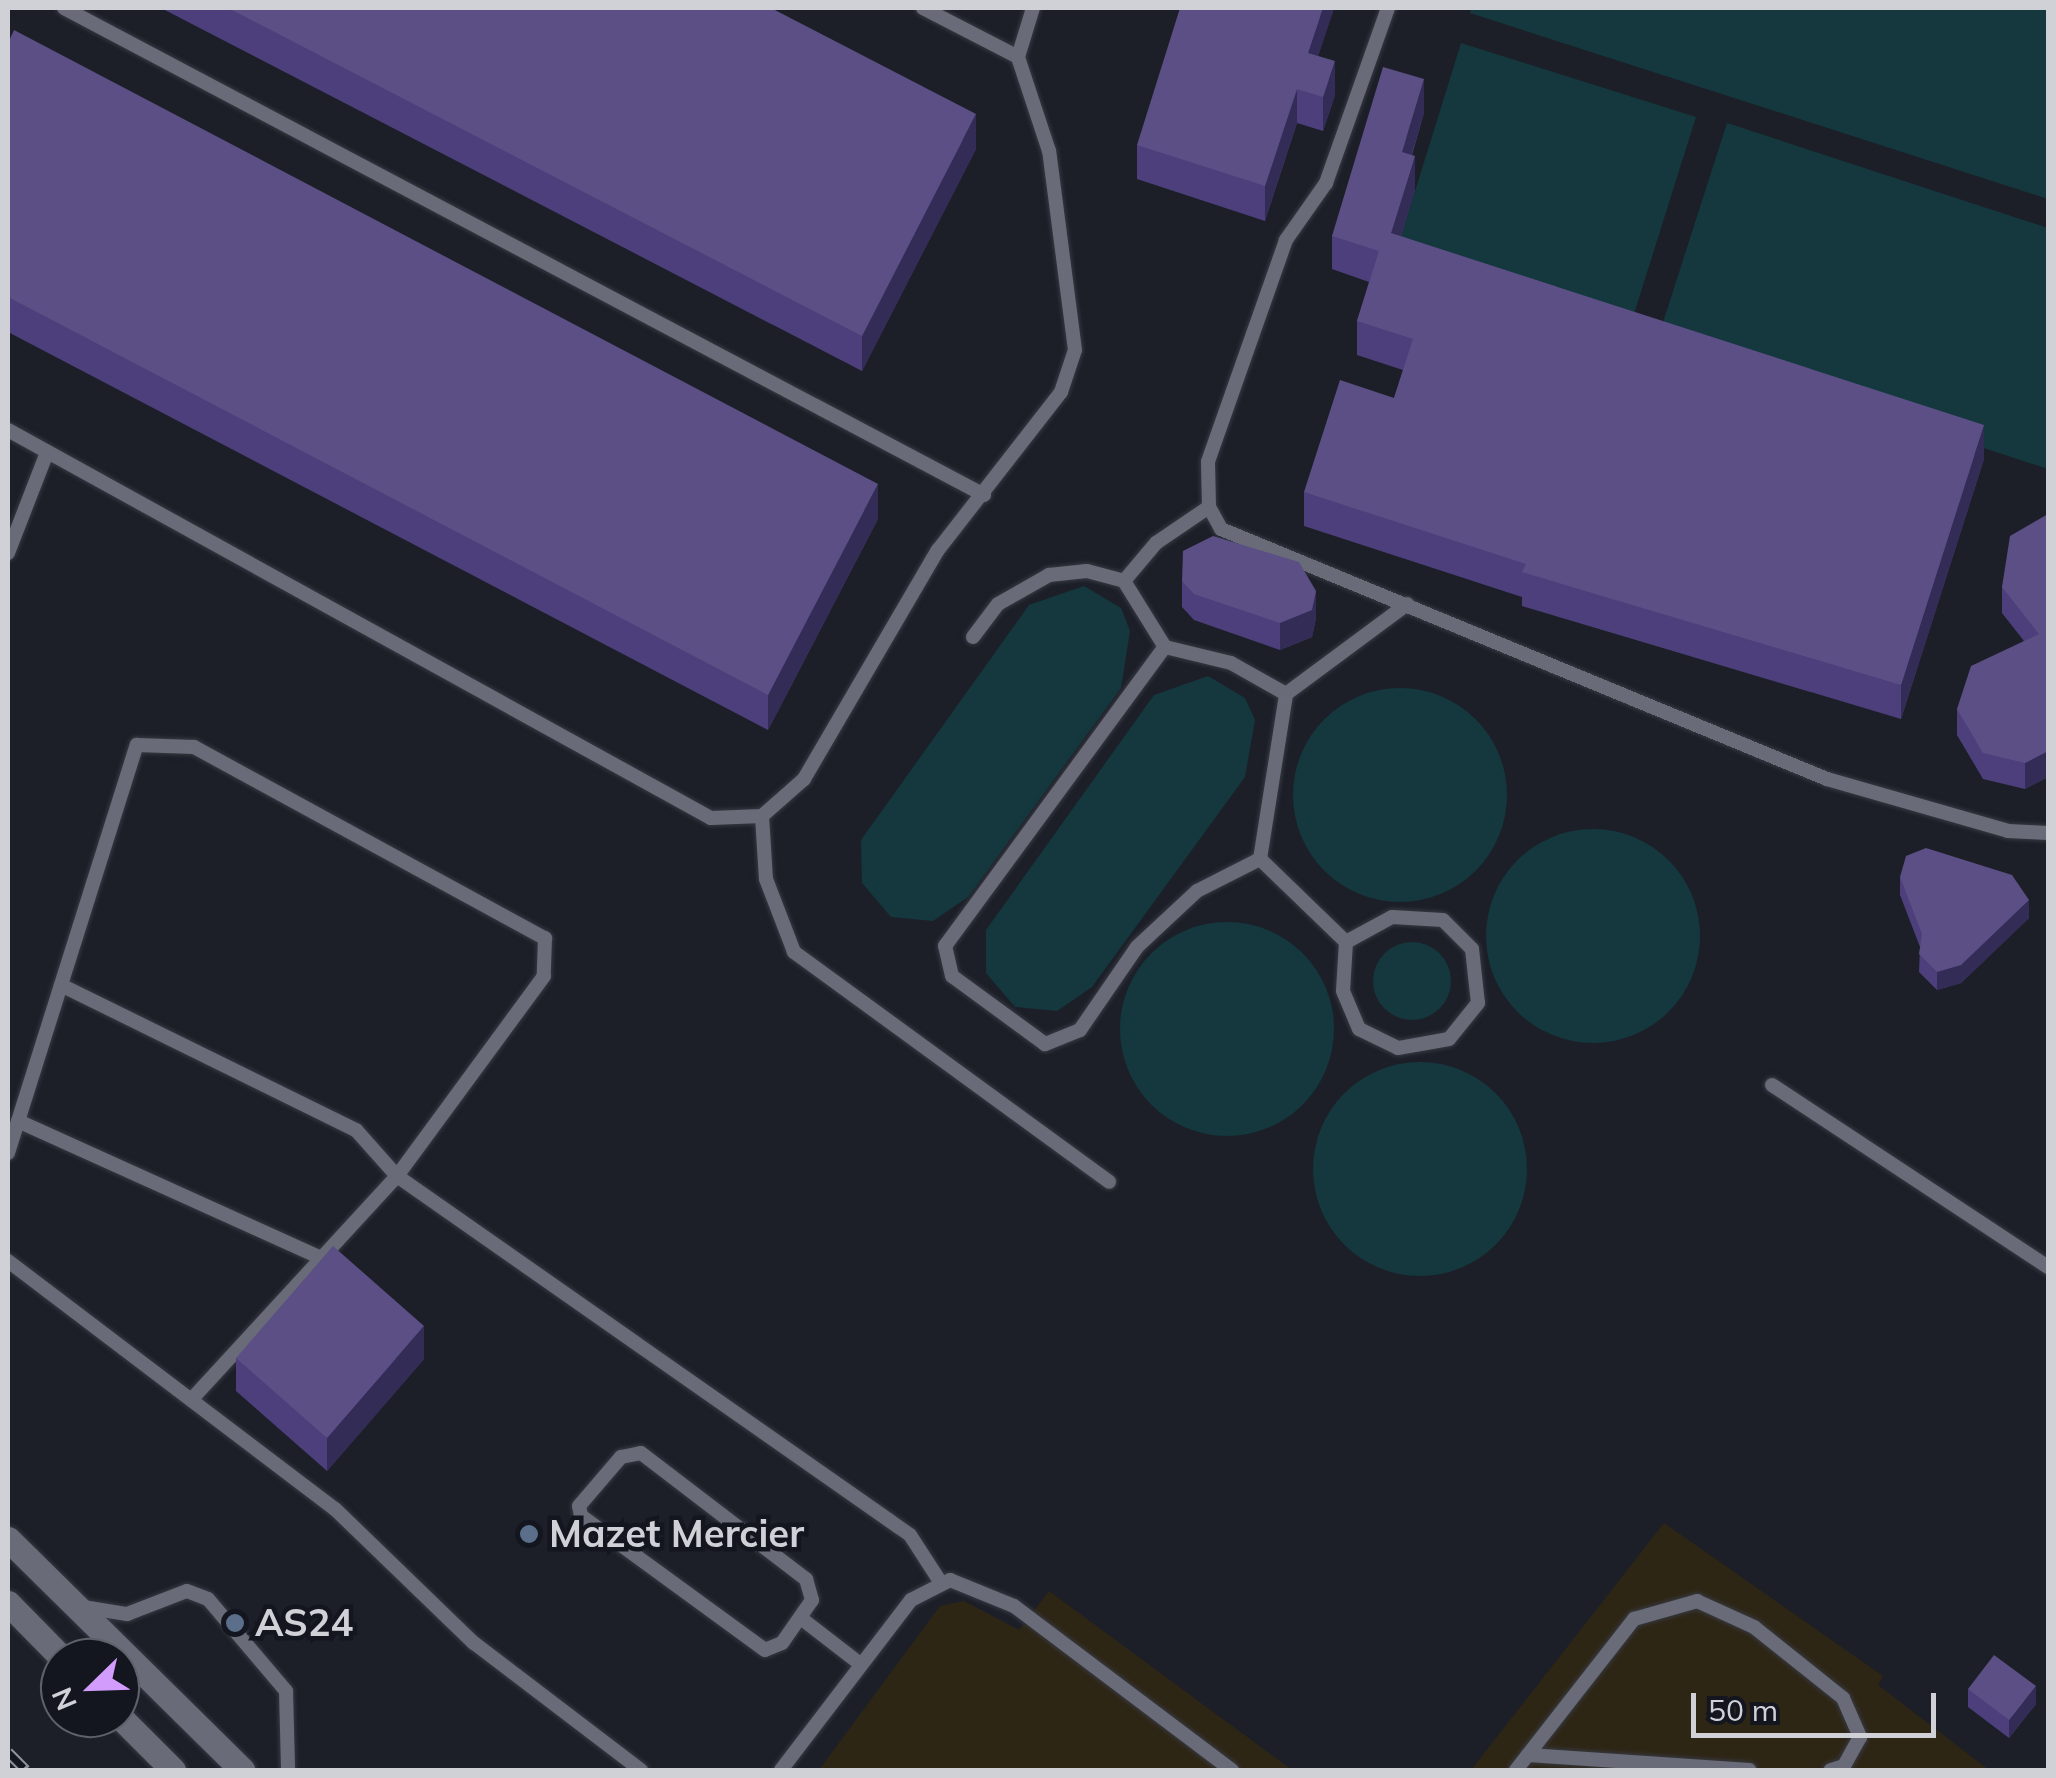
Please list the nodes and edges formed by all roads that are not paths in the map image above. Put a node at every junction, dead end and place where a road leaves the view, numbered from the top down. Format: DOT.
graph roads {
  1 [pos="64,8"];
  2 [pos="923,8"];
  3 [pos="1033,8"];
  4 [pos="1388,8"];
  5 [pos="1018,57"];
  6 [pos="8,430"];
  7 [pos="46,455"];
  8 [pos="984,495"];
  9 [pos="1209,508"];
  10 [pos="8,553"];
  11 [pos="1124,580"];
  12 [pos="1407,604"];
  13 [pos="973,637"];
  14 [pos="1165,647"];
  15 [pos="1286,694"];
  16 [pos="762,816"];
  17 [pos="2048,833"];
  18 [pos="1260,859"];
  19 [pos="1346,942"];
  20 [pos="61,985"];
  21 [pos="1772,1085"];
  22 [pos="18,1120"];
  23 [pos="8,1153"];
  24 [pos="396,1176"];
  25 [pos="1109,1182"];
  26 [pos="322,1258"];
  27 [pos="8,1261"];
  28 [pos="2048,1267"];
  29 [pos="192,1398"];
  30 [pos="8,1539"];
  31 [pos="941,1582"];
  32 [pos="8,1603"];
  33 [pos="72,1604"];
  34 [pos="802,1619"];
  35 [pos="42,1638"];
  36 [pos="859,1664"];
  37 [pos="140,1737"];
  38 [pos="1528,1755"];
  39 [pos="172,1770"];
  40 [pos="242,1770"];
  41 [pos="288,1770"];
  42 [pos="641,1770"];
  43 [pos="780,1770"];
  44 [pos="1232,1770"];
  45 [pos="1516,1770"];
  46 [pos="1749,1770"];
  47 [pos="1831,1770"];
  1 -- 8 [label="lane"];
  2 -- 5 [label="lane"];
  3 -- 5 [label="lane"];
  4 -- 9 [label="lane"];
  5 -- 8 [label="lane"];
  6 -- 7 [label="lane"];
  7 -- 10 [label="lane"];
  7 -- 16 [label="lane"];
  8 -- 16 [label="lane"];
  9 -- 11 [label="lane"];
  9 -- 12 [label="lane"];
  11 -- 13 [label="lane"];
  11 -- 14 [label="lane"];
  12 -- 15 [label="lane"];
  12 -- 17 [label="lane"];
  14 -- 15 [label="lane"];
  14 -- 18 [label="lane"];
  15 -- 18 [label="lane"];
  16 -- 25 [label="lane"];
  18 -- 19 [label="lane"];
  19 -- 19 [label="lane"];
  20 -- 22 [label="lane"];
  20 -- 24 [label="lane"];
  20 -- 24 [label="lane"];
  21 -- 28 [label="lane"];
  22 -- 23 [label="lane"];
  22 -- 26 [label="lane"];
  24 -- 26 [label="lane"];
  24 -- 31 [label="lane"];
  26 -- 29 [label="lane"];
  27 -- 29 [label="lane"];
  29 -- 42 [label="lane"];
  30 -- 33 [label="main road"];
  31 -- 36 [label="lane"];
  31 -- 44 [label="lane"];
  32 -- 35 [label="main road"];
  33 -- 40 [label="main road"];
  33 -- 41 [label="lane"];
  34 -- 34 [label="lane"];
  34 -- 36 [label="lane"];
  36 -- 43 [label="lane"];
  37 -- 39 [label="main road"];
  38 -- 45 [label="lane"];
  38 -- 46 [label="lane"];
  38 -- 47 [label="lane"];
}
